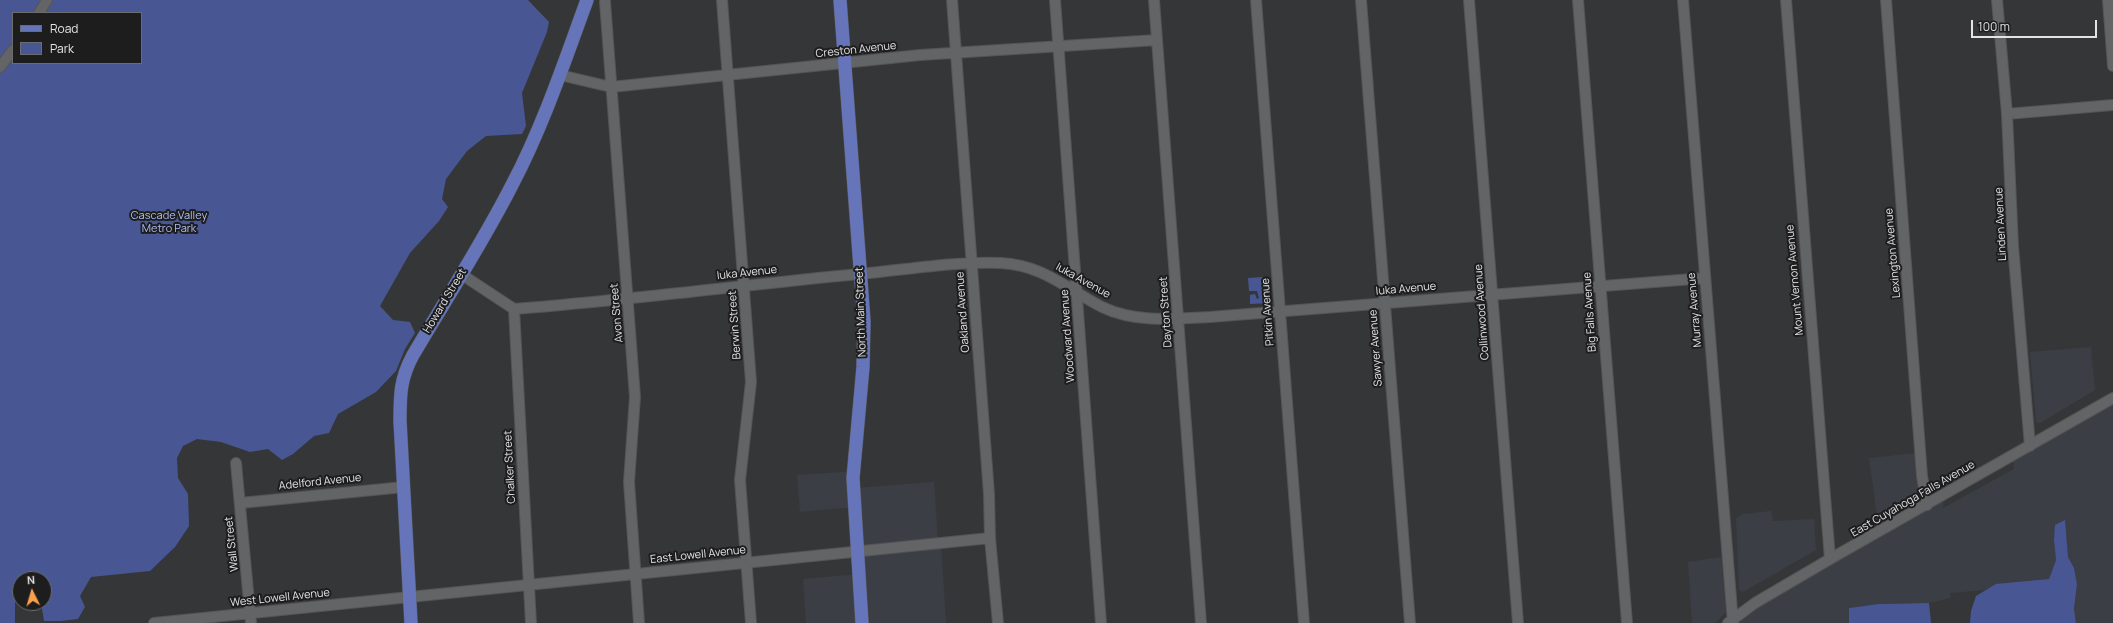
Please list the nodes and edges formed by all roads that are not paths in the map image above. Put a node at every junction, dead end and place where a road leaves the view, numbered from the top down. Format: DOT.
graph roads {
  1 [pos="47,0"];
  2 [pos="587,0"];
  3 [pos="722,0"];
  4 [pos="840,0"];
  5 [pos="952,0"];
  6 [pos="1055,0"];
  7 [pos="1154,0"];
  8 [pos="1256,0"];
  9 [pos="1361,0"];
  10 [pos="1470,0"];
  11 [pos="1578,0"];
  12 [pos="1683,0"];
  13 [pos="1786,0"];
  14 [pos="1886,0"];
  15 [pos="1997,0"];
  16 [pos="2108,0"];
  17 [pos="604,2"];
  18 [pos="39,12"];
  19 [pos="1157,40"];
  20 [pos="1059,45"];
  21 [pos="12,51"];
  22 [pos="956,53"];
  23 [pos="844,64"];
  24 [pos="2113,66"];
  25 [pos="0,67"];
  26 [pos="560,75"];
  27 [pos="728,76"];
  28 [pos="611,87"];
  29 [pos="2113,105"];
  30 [pos="2006,114"];
  31 [pos="972,264"];
  32 [pos="461,274"];
  33 [pos="860,274"];
  34 [pos="1705,278"];
  35 [pos="744,285"];
  36 [pos="1600,286"];
  37 [pos="1077,292"];
  38 [pos="1492,294"];
  39 [pos="627,298"];
  40 [pos="1385,303"];
  41 [pos="514,309"];
  42 [pos="1280,311"];
  43 [pos="1178,319"];
  44 [pos="2113,398"];
  45 [pos="2030,446"];
  46 [pos="236,463"];
  47 [pos="404,487"];
  48 [pos="240,503"];
  49 [pos="1927,505"];
  50 [pos="990,538"];
  51 [pos="856,551"];
  52 [pos="1830,559"];
  53 [pos="746,562"];
  54 [pos="636,574"];
  55 [pos="528,584"];
  56 [pos="409,596"];
  57 [pos="251,618"];
  58 [pos="1731,622"];
  59 [pos="154,623"];
  60 [pos="411,623"];
  61 [pos="531,623"];
  62 [pos="639,623"];
  63 [pos="751,623"];
  64 [pos="862,623"];
  65 [pos="998,623"];
  66 [pos="1101,623"];
  67 [pos="1201,623"];
  68 [pos="1304,623"];
  69 [pos="1410,623"];
  70 [pos="1518,623"];
  71 [pos="1627,623"];
  1 -- 18 [label="street"];
  2 -- 26 [label="main road, Howard Street"];
  3 -- 27 [label="street, Berwin Street"];
  4 -- 23 [label="main road, North Main Street"];
  5 -- 22 [label="street, Oakland Avenue"];
  6 -- 20 [label="street, Woodward Avenue"];
  7 -- 19 [label="street, Dayton Street"];
  8 -- 42 [label="street, Pitkin Avenue"];
  9 -- 40 [label="street, Sawyer Avenue"];
  10 -- 38 [label="street, Collinwood Avenue"];
  11 -- 36 [label="street, Big Falls Avenue"];
  12 -- 34 [label="street, Murray Avenue"];
  13 -- 52 [label="street, Mount Vernon Avenue"];
  14 -- 49 [label="street, Lexington Avenue"];
  15 -- 30 [label="street, Linden Avenue"];
  16 -- 24 [label="street"];
  17 -- 28 [label="street, Avon Street"];
  19 -- 20 [label="street, Creston Avenue"];
  19 -- 43 [label="street, Dayton Street"];
  20 -- 22 [label="street, Creston Avenue"];
  20 -- 37 [label="street, Woodward Avenue"];
  21 -- 25 [label="street"];
  22 -- 23 [label="street, Creston Avenue"];
  22 -- 31 [label="street, Oakland Avenue"];
  23 -- 27 [label="street, Creston Avenue"];
  23 -- 33 [label="main road, North Main Street"];
  26 -- 28 [label="street, Creston Avenue"];
  26 -- 32 [label="main road, Howard Street"];
  27 -- 28 [label="street, Creston Avenue"];
  27 -- 35 [label="street, Berwin Street"];
  28 -- 39 [label="street, Avon Street"];
  29 -- 30 [label="street"];
  30 -- 45 [label="street, Linden Avenue"];
  31 -- 33 [label="street, Iuka Avenue"];
  31 -- 37 [label="street, Iuka Avenue"];
  31 -- 50 [label="street, Oakland Avenue"];
  32 -- 41 [label="street"];
  32 -- 47 [label="main road, Howard Street"];
  33 -- 35 [label="street, Iuka Avenue"];
  33 -- 51 [label="main road, North Main Street"];
  34 -- 36 [label="street, Iuka Avenue"];
  34 -- 58 [label="street, Murray Avenue"];
  35 -- 39 [label="street, Iuka Avenue"];
  35 -- 53 [label="street, Berwin Street"];
  36 -- 38 [label="street, Iuka Avenue"];
  36 -- 71 [label="street, Big Falls Avenue"];
  37 -- 43 [label="street, Iuka Avenue"];
  37 -- 66 [label="street, Woodward Avenue"];
  38 -- 40 [label="street, Iuka Avenue"];
  38 -- 70 [label="street, Collinwood Avenue"];
  39 -- 41 [label="street, Iuka Avenue"];
  39 -- 54 [label="street, Avon Street"];
  40 -- 42 [label="street, Iuka Avenue"];
  40 -- 69 [label="street, Sawyer Avenue"];
  41 -- 55 [label="street, Chalker Street"];
  42 -- 43 [label="street, Iuka Avenue"];
  42 -- 68 [label="street, Pitkin Avenue"];
  43 -- 67 [label="street, Dayton Street"];
  44 -- 45 [label="street, East Cuyahoga Falls Avenue"];
  45 -- 49 [label="street, East Cuyahoga Falls Avenue"];
  46 -- 48 [label="street, Wall Street"];
  47 -- 48 [label="street, Adelford Avenue"];
  47 -- 56 [label="main road, Howard Street"];
  48 -- 57 [label="street, Wall Street"];
  49 -- 52 [label="street, East Cuyahoga Falls Avenue"];
  50 -- 51 [label="street, East Lowell Avenue"];
  50 -- 65 [label="street, Oakland Avenue"];
  51 -- 53 [label="street, East Lowell Avenue"];
  51 -- 64 [label="main road, North Main Street"];
  52 -- 58 [label="street, East Cuyahoga Falls Avenue"];
  53 -- 54 [label="street, East Lowell Avenue"];
  53 -- 63 [label="street, Berwin Street"];
  54 -- 55 [label="street, East Lowell Avenue"];
  54 -- 62 [label="street, Avon Street"];
  55 -- 56 [label="street, East Lowell Avenue"];
  55 -- 61 [label="street, Chalker Street"];
  56 -- 57 [label="street, West Lowell Avenue"];
  56 -- 60 [label="main road, Howard Street"];
  57 -- 59 [label="street, West Lowell Avenue"];
}
